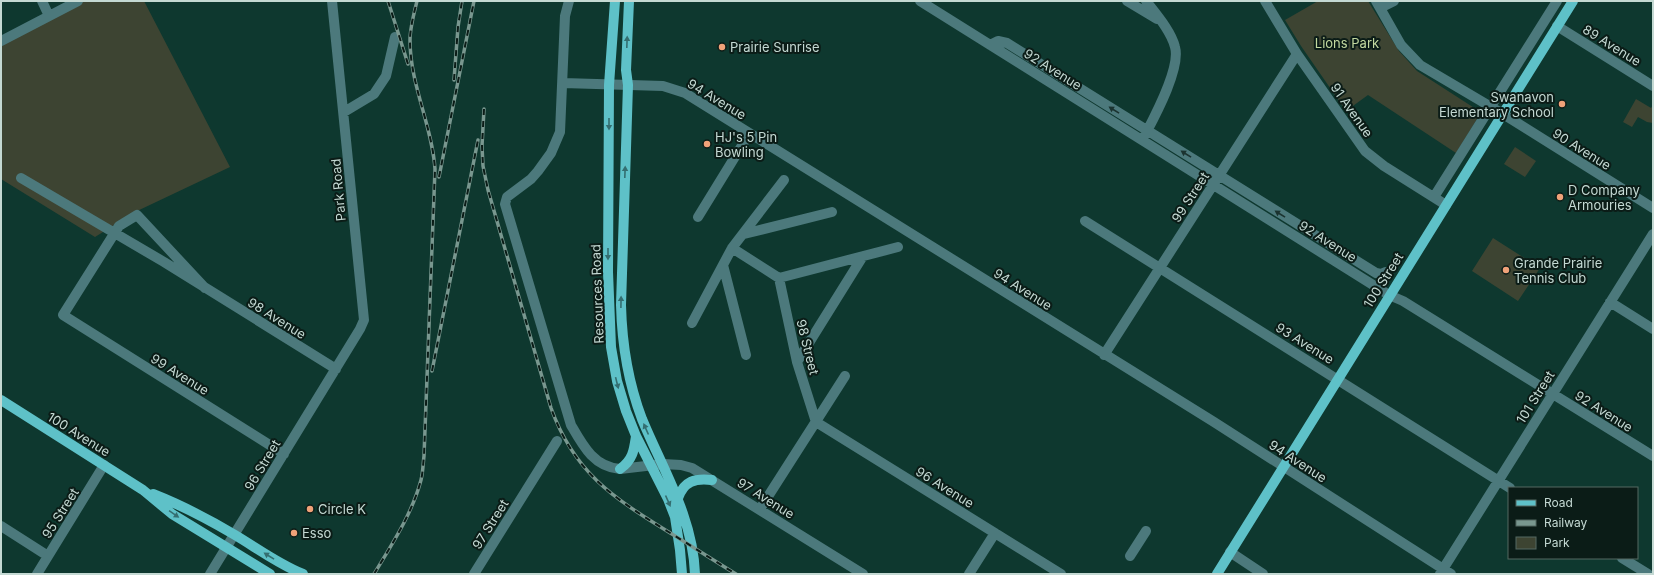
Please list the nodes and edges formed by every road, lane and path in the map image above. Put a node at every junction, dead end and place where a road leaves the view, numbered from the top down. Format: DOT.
graph roads {
  1 [pos="42,1"];
  2 [pos="78,1"];
  3 [pos="332,1"];
  4 [pos="569,1"];
  5 [pos="615,1"];
  6 [pos="629,1"];
  7 [pos="920,1"];
  8 [pos="1127,1"];
  9 [pos="1146,1"];
  10 [pos="1265,1"];
  11 [pos="1394,1"];
  12 [pos="1557,1"];
  13 [pos="1573,1"];
  14 [pos="1378,5"];
  15 [pos="49,16"];
  16 [pos="1164,23"];
  17 [pos="1557,26"];
  18 [pos="395,37"];
  19 [pos="1,41"];
  20 [pos="990,45"];
  21 [pos="1297,54"];
  22 [pos="563,83"];
  23 [pos="609,85"];
  24 [pos="628,85"];
  25 [pos="1653,86"];
  26 [pos="1490,107"];
  27 [pos="344,112"];
  28 [pos="1503,114"];
  29 [pos="1148,130"];
  30 [pos="750,134"];
  31 [pos="1143,140"];
  32 [pos="1219,175"];
  33 [pos="21,178"];
  34 [pos="784,180"];
  35 [pos="1213,185"];
  36 [pos="1434,197"];
  37 [pos="1446,205"];
  38 [pos="1653,208"];
  39 [pos="832,212"];
  40 [pos="698,217"];
  41 [pos="1085,221"];
  42 [pos="114,233"];
  43 [pos="744,234"];
  44 [pos="1653,234"];
  45 [pos="898,247"];
  46 [pos="732,248"];
  47 [pos="863,256"];
  48 [pos="723,265"];
  49 [pos="1160,268"];
  50 [pos="1386,272"];
  51 [pos="779,278"];
  52 [pos="205,288"];
  53 [pos="1389,295"];
  54 [pos="1610,302"];
  55 [pos="692,322"];
  56 [pos="1653,329"];
  57 [pos="746,355"];
  58 [pos="1104,355"];
  59 [pos="797,362"];
  60 [pos="336,370"];
  61 [pos="845,376"];
  62 [pos="1337,379"];
  63 [pos="1552,394"];
  64 [pos="1,400"];
  65 [pos="816,422"];
  66 [pos="636,436"];
  67 [pos="557,441"];
  68 [pos="284,454"];
  69 [pos="1653,456"];
  70 [pos="663,464"];
  71 [pos="104,465"];
  72 [pos="650,466"];
  73 [pos="1283,467"];
  74 [pos="620,469"];
  75 [pos="712,480"];
  76 [pos="1498,480"];
  77 [pos="1508,487"];
  78 [pos="143,490"];
  79 [pos="678,498"];
  80 [pos="760,509"];
  81 [pos="1,526"];
  82 [pos="1146,531"];
  83 [pos="995,533"];
  84 [pos="235,535"];
  85 [pos="227,548"];
  86 [pos="1230,552"];
  87 [pos="48,556"];
  88 [pos="1130,556"];
  89 [pos="1624,559"];
  90 [pos="1445,572"];
  91 [pos="37,574"];
  92 [pos="210,574"];
  93 [pos="270,574"];
  94 [pos="304,574"];
  95 [pos="474,574"];
  96 [pos="682,574"];
  97 [pos="694,574"];
  98 [pos="863,574"];
  99 [pos="969,574"];
  100 [pos="1061,574"];
  101 [pos="1217,574"];
  102 [pos="1263,574"];
  103 [pos="1648,574"];
  1 -- 15 [label="street"];
  2 -- 15 [label="street"];
  3 -- 27 [label="street, Park Road"];
  4 -- 22 [label="street"];
  5 -- 23 [label="main road, Resources Road"];
  24 -- 6 [label="main road, Resources Road, one-way"];
  7 -- 20 [label="street, 92 Avenue"];
  8 -- 16 [label="street"];
  9 -- 16 [label="street"];
  10 -- 21 [label="street, 91 Avenue"];
  11 -- 14 [label="street"];
  12 -- 26 [label="street"];
  13 -- 17 [label="main road, 100 Street"];
  14 -- 26 [label="street, 90 Avenue"];
  15 -- 19 [label="street"];
  16 -- 29 [label="street"];
  17 -- 25 [label="street, 89 Avenue"];
  17 -- 28 [label="main road, 100 Street"];
  18 -- 27 [label="street"];
  29 -- 20 [label="street, 92 Avenue, one-way"];
  20 -- 31 [label="street, 92 Avenue"];
  21 -- 32 [label="street, 99 Street"];
  21 -- 36 [label="street, 91 Avenue"];
  22 -- 23 [label="street, 94 Avenue"];
  22 -- 74 [label="street"];
  23 -- 24 [label="street, 94 Avenue"];
  23 -- 66 [label="main road, Resources Road, one-way"];
  24 -- 30 [label="street, 94 Avenue"];
  70 -- 24 [label="main road, Resources Road, one-way"];
  26 -- 28 [label="street, 90 Avenue"];
  26 -- 36 [label="street"];
  27 -- 60 [label="street, Park Road"];
  28 -- 37 [label="main road, 100 Street"];
  28 -- 38 [label="street, 90 Avenue"];
  29 -- 31 [label="street"];
  32 -- 29 [label="street, 92 Avenue, one-way"];
  30 -- 40 [label="street"];
  30 -- 58 [label="street, 94 Avenue"];
  31 -- 35 [label="street, 92 Avenue"];
  32 -- 35 [label="street, 99 Street"];
  50 -- 32 [label="street, 92 Avenue, one-way"];
  33 -- 42 [label="street, 98 Avenue"];
  34 -- 43 [label="street"];
  35 -- 49 [label="street, 99 Street"];
  35 -- 53 [label="street, 92 Avenue"];
  36 -- 37 [label="street, 91 Avenue"];
  37 -- 53 [label="main road, 100 Street"];
  39 -- 43 [label="street"];
  41 -- 49 [label="street, 93 Avenue"];
  42 -- 52 [label="street, 98 Avenue"];
  42 -- 52 [label="street, 98 Avenue"];
  42 -- 68 [label="street, 99 Avenue"];
  43 -- 46 [label="street"];
  44 -- 54 [label="street, 101 Street"];
  45 -- 47 [label="street"];
  46 -- 48 [label="street"];
  46 -- 51 [label="street"];
  47 -- 51 [label="street"];
  47 -- 59 [label="street"];
  48 -- 55 [label="street"];
  48 -- 57 [label="street"];
  49 -- 58 [label="street, 99 Street"];
  49 -- 62 [label="street, 93 Avenue"];
  51 -- 59 [label="street, 98 Street"];
  52 -- 60 [label="street, 98 Avenue"];
  53 -- 62 [label="main road, 100 Street"];
  53 -- 63 [label="street, 92 Avenue"];
  54 -- 56 [label="street"];
  54 -- 63 [label="street, 101 Street"];
  58 -- 73 [label="street, 94 Avenue"];
  59 -- 65 [label="street, 98 Street"];
  60 -- 68 [label="street, 96 Street"];
  61 -- 65 [label="street"];
  62 -- 73 [label="main road, 100 Street"];
  62 -- 76 [label="street, 93 Avenue"];
  63 -- 69 [label="street, 92 Avenue"];
  63 -- 76 [label="street, 101 Street"];
  64 -- 71 [label="main road, 100 Avenue"];
  65 -- 80 [label="street"];
  65 -- 83 [label="street, 96 Avenue"];
  66 -- 72 [label="main road, Resources Road"];
  66 -- 74 [label="main road"];
  67 -- 95 [label="street, 97 Street"];
  68 -- 84 [label="street, 96 Street"];
  70 -- 72 [label="street, 97 Avenue"];
  70 -- 75 [label="street, 97 Avenue"];
  70 -- 79 [label="main road, Resources Road"];
  71 -- 78 [label="main road, 100 Avenue"];
  71 -- 87 [label="street, 95 Street"];
  72 -- 74 [label="street, 97 Avenue"];
  72 -- 96 [label="main road, Resources Road, one-way"];
  73 -- 86 [label="main road, 100 Street"];
  73 -- 90 [label="street, 94 Avenue"];
  75 -- 79 [label="main road"];
  75 -- 80 [label="street, 97 Avenue"];
  76 -- 77 [label="street, 93 Avenue"];
  76 -- 90 [label="street, 101 Street"];
  78 -- 84 [label="main road, 100 Avenue"];
  78 -- 85 [label="main road, 100 Avenue, one-way"];
  79 -- 97 [label="main road, Resources Road"];
  80 -- 98 [label="street, 97 Avenue"];
  81 -- 87 [label="street"];
  82 -- 88 [label="street"];
  83 -- 99 [label="street"];
  83 -- 100 [label="street, 96 Avenue"];
  84 -- 85 [label="street, 96 Street"];
  94 -- 84 [label="main road, one-way"];
  85 -- 92 [label="street, 96 Street"];
  85 -- 93 [label="main road, 100 Avenue"];
  86 -- 101 [label="main road, 100 Street"];
  86 -- 102 [label="street"];
  87 -- 91 [label="street, 95 Street"];
  89 -- 103 [label="street"];
}
